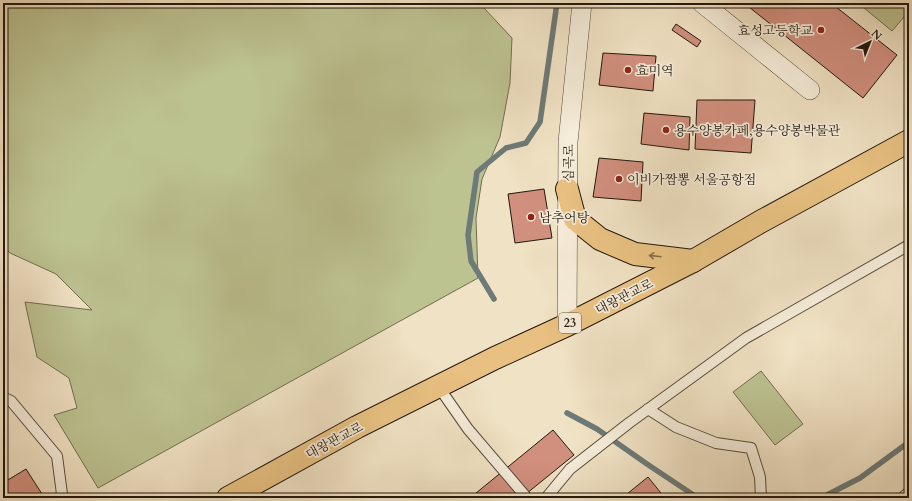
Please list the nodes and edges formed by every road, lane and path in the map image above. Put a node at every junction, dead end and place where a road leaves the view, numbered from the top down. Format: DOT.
graph roads {
  1 [pos="582,3"];
  2 [pos="702,3"];
  3 [pos="810,90"];
  4 [pos="909,141"];
  5 [pos="568,189"];
  6 [pos="909,245"];
  7 [pos="693,261"];
  8 [pos="566,325"];
  9 [pos="438,386"];
  10 [pos="3,397"];
  11 [pos="648,409"];
  12 [pos="909,492"];
  13 [pos="59,498"];
  14 [pos="228,498"];
  15 [pos="527,498"];
  16 [pos="546,498"];
  17 [pos="761,498"];
  18 [pos="902,498"];
  1 -- 5 [label="street, 심곡로"];
  2 -- 3 [label="street"];
  4 -- 7 [label="main road, 대왕판교로 / 23"];
  7 -- 5 [label="main road, one-way"];
  5 -- 8 [label="street, 심곡로"];
  6 -- 11 [label="lane"];
  7 -- 8 [label="main road, 대왕판교로 / 23"];
  8 -- 9 [label="main road, 대왕판교로 / 23"];
  9 -- 14 [label="main road, 대왕판교로 / 23"];
  9 -- 15 [label="lane"];
  10 -- 13 [label="lane"];
  11 -- 16 [label="lane"];
  11 -- 17 [label="lane"];
  12 -- 18 [label="lane"];
}
